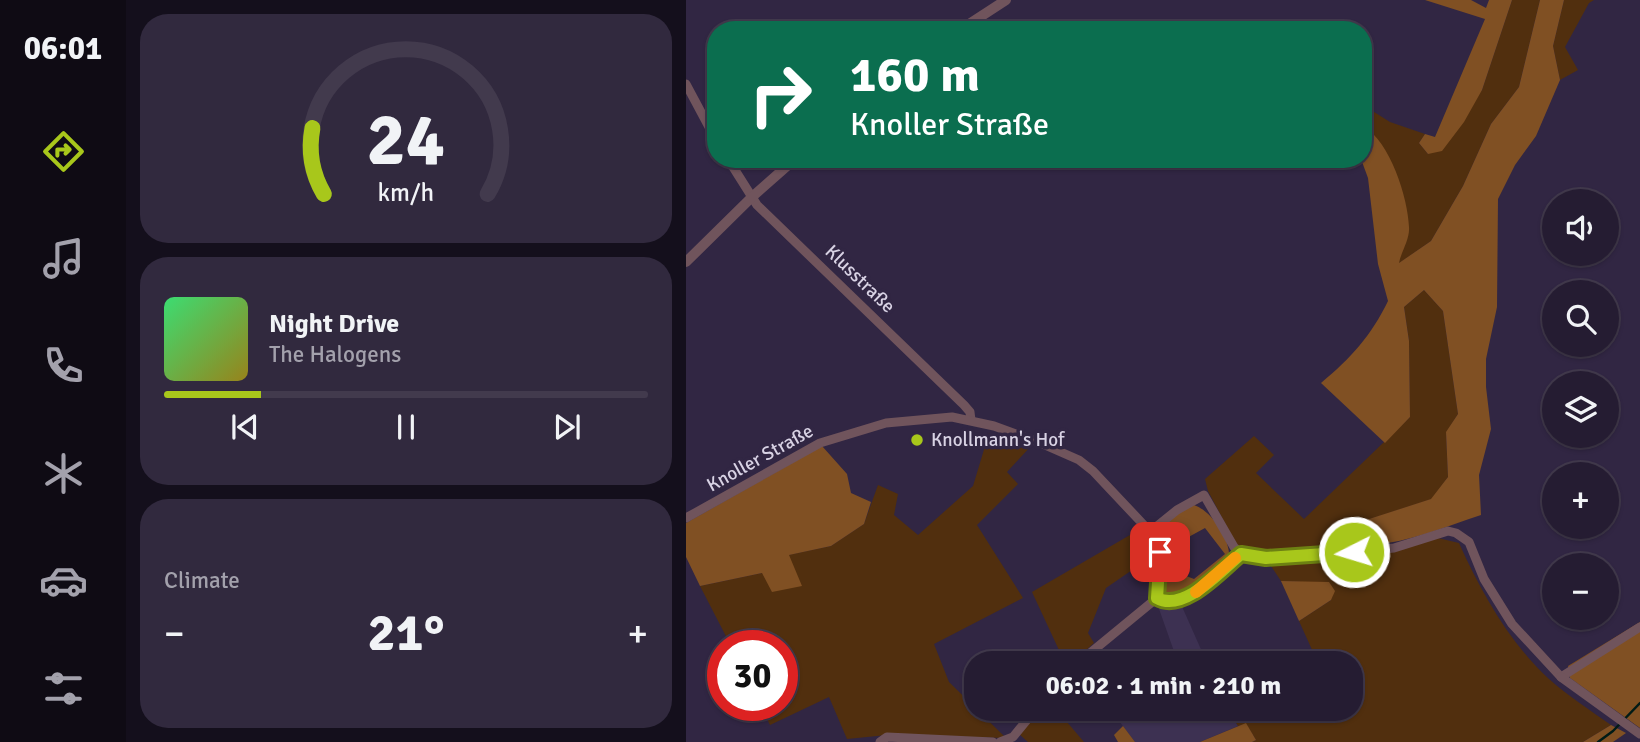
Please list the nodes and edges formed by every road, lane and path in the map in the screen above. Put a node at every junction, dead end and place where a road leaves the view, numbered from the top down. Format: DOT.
graph roads {
  1 [pos="1006,0"];
  2 [pos="974,21"];
  3 [pos="686,84"];
  4 [pos="707,123"];
  5 [pos="734,168"];
  6 [pos="785,168"];
  7 [pos="752,197"];
  8 [pos="686,262"];
  9 [pos="971,420"];
  10 [pos="686,518"];
  11 [pos="1151,531"];
  12 [pos="1241,554"];
  13 [pos="1157,598"];
  14 [pos="1640,627"];
  15 [pos="1093,651"];
  16 [pos="1561,677"];
  17 [pos="1026,721"];
  18 [pos="1640,734"];
  19 [pos="880,742"];
  20 [pos="993,742"];
  21 [pos="1000,742"];
  1 -- 2 [label="street"];
  3 -- 4 [label="street"];
  5 -- 7 [label="street, Klusstraße"];
  6 -- 7 [label="street"];
  7 -- 8 [label="street"];
  7 -- 9 [label="street, Klusstraße"];
  9 -- 10 [label="street, Knoller Straße"];
  9 -- 11 [label="street, Knoller Straße"];
  11 -- 12 [label="street"];
  11 -- 13 [label="street, Knoller Straße"];
  12 -- 13 [label="street"];
  12 -- 16 [label="street"];
  13 -- 15 [label="street"];
  14 -- 16 [label="street"];
  16 -- 18 [label="street"];
  17 -- 21 [label="street"];
  19 -- 20 [label="street"];
}
